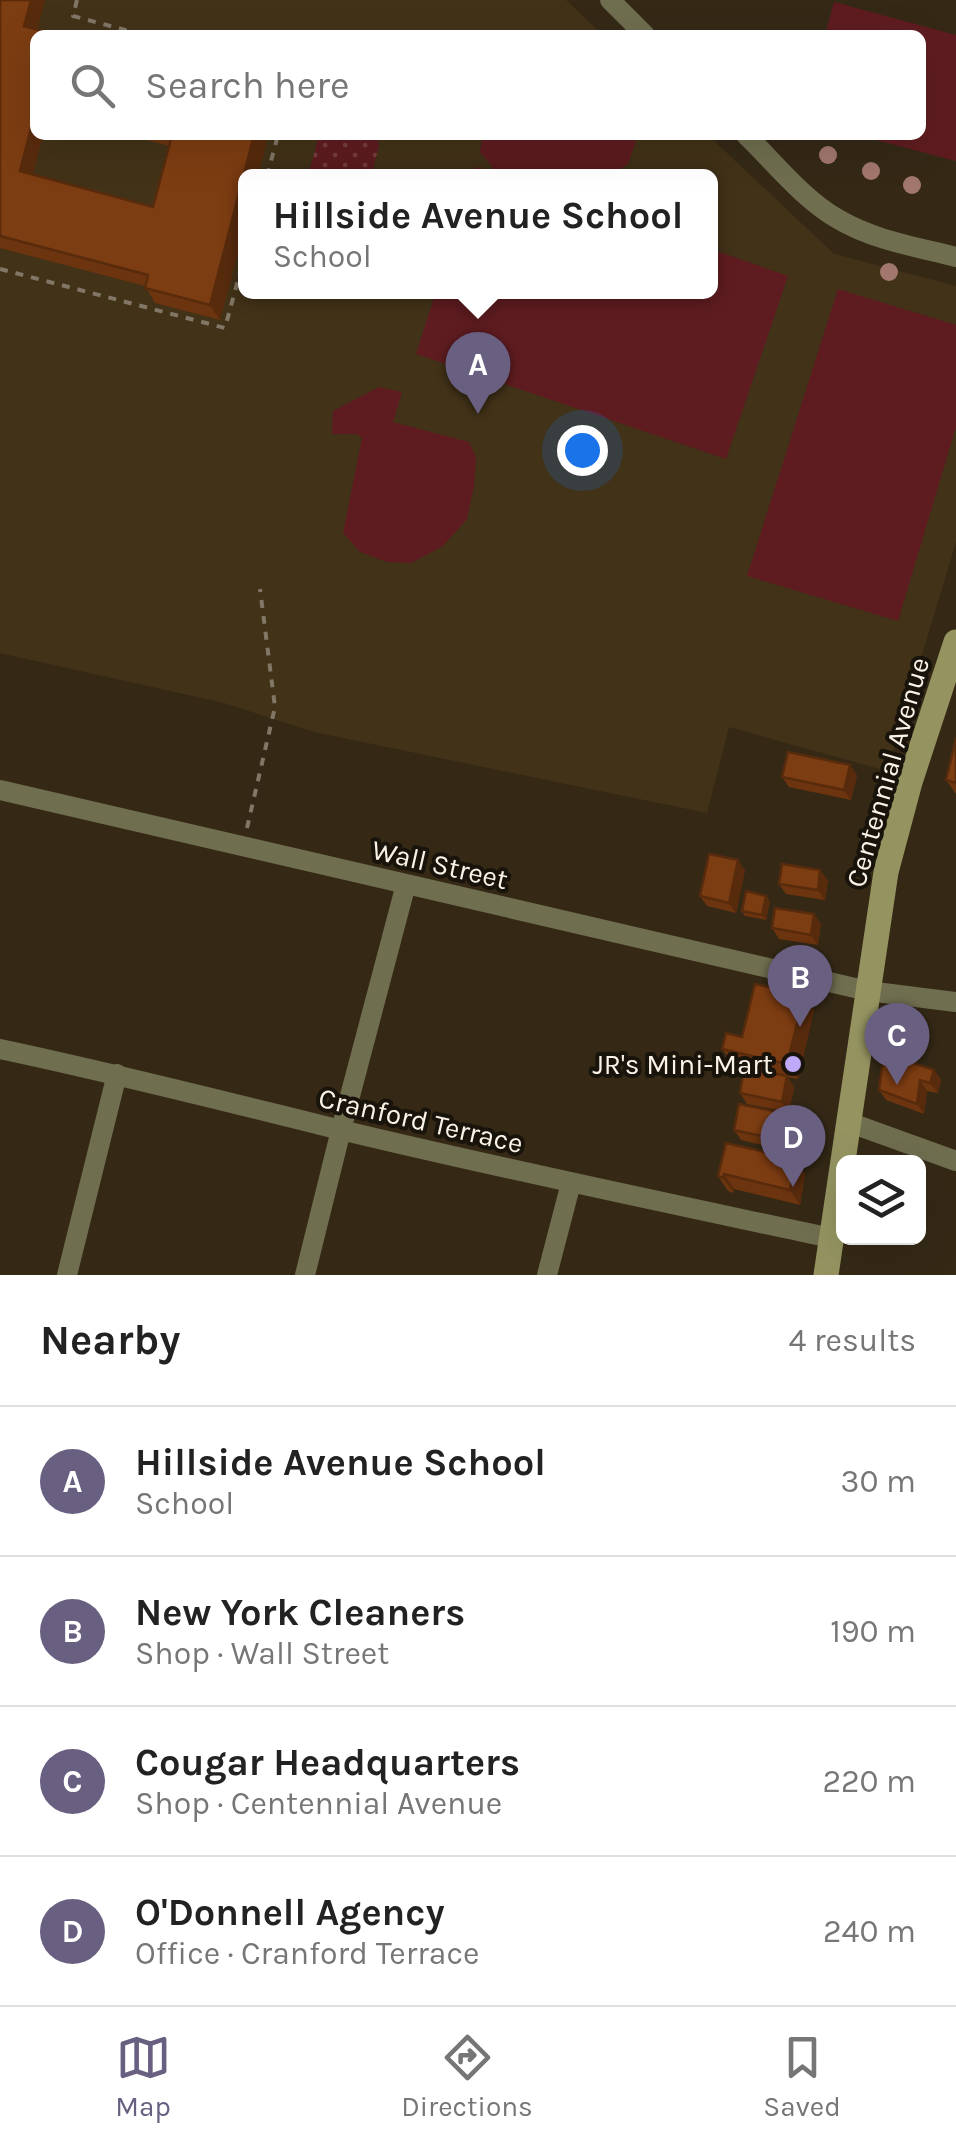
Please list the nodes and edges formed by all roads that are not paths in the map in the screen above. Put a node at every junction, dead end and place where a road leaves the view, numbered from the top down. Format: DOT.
graph roads {
  1 [pos="610,0"];
  2 [pos="640,30"];
  3 [pos="751,140"];
  4 [pos="956,257"];
  5 [pos="956,642"];
  6 [pos="0,790"];
  7 [pos="406,884"];
  8 [pos="868,991"];
  9 [pos="956,1002"];
  10 [pos="0,1049"];
  11 [pos="117,1074"];
  12 [pos="848,1122"];
  13 [pos="341,1130"];
  14 [pos="956,1162"];
  15 [pos="571,1183"];
  16 [pos="831,1238"];
  17 [pos="67,1275"];
  18 [pos="305,1275"];
  19 [pos="548,1275"];
  20 [pos="826,1275"];
  1 -- 2 [label="street"];
  3 -- 4 [label="street"];
  5 -- 8 [label="street, Centennial Avenue"];
  6 -- 7 [label="street, Wall Street"];
  7 -- 8 [label="street, Wall Street"];
  7 -- 13 [label="street"];
  8 -- 9 [label="street, Wall Street"];
  8 -- 12 [label="street, Centennial Avenue"];
  10 -- 11 [label="street, Cranford Terrace"];
  11 -- 13 [label="street, Cranford Terrace"];
  11 -- 17 [label="street"];
  12 -- 14 [label="street"];
  12 -- 16 [label="street, Centennial Avenue"];
  13 -- 15 [label="street, Cranford Terrace"];
  13 -- 18 [label="street"];
  15 -- 16 [label="street, Cranford Terrace"];
  15 -- 19 [label="street"];
  16 -- 20 [label="street, Centennial Avenue"];
}
